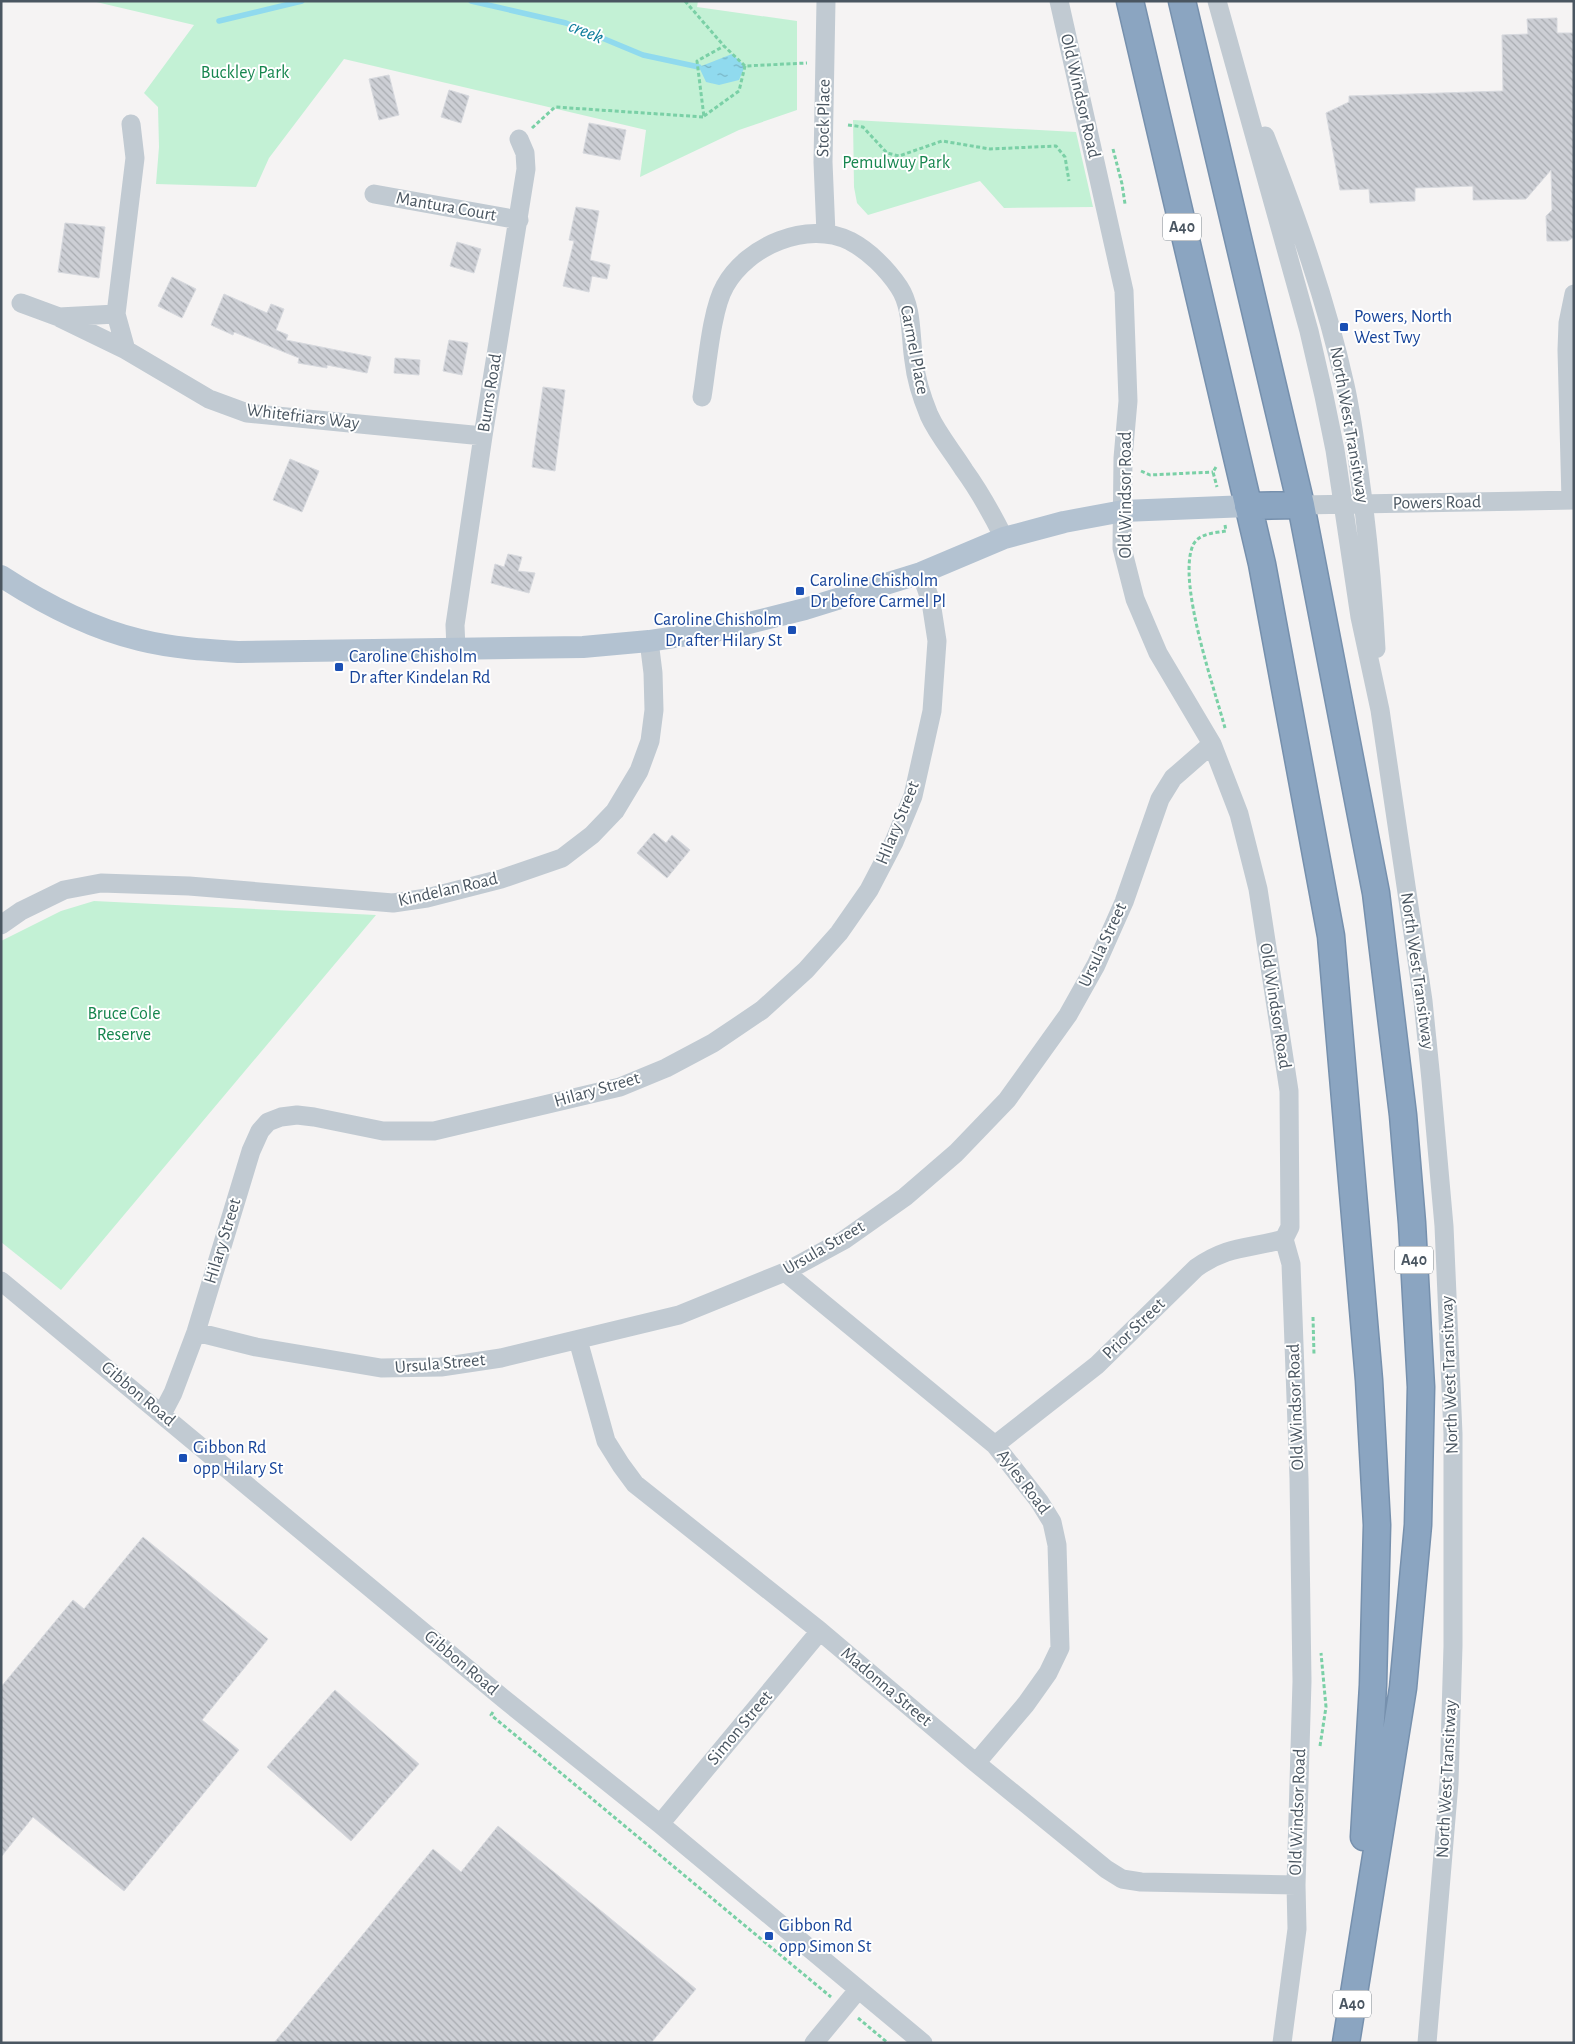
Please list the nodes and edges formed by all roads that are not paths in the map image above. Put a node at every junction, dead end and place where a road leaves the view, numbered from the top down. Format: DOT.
graph roads {
  1 [pos="826,1"];
  2 [pos="1059,1"];
  3 [pos="1130,1"];
  4 [pos="1182,1"];
  5 [pos="1217,1"];
  6 [pos="1227,38"];
  7 [pos="132,124"];
  8 [pos="519,139"];
  9 [pos="374,194"];
  10 [pos="519,220"];
  11 [pos="826,234"];
  12 [pos="1574,294"];
  13 [pos="21,303"];
  14 [pos="116,314"];
  15 [pos="59,317"];
  16 [pos="126,350"];
  17 [pos="702,397"];
  18 [pos="483,436"];
  19 [pos="1572,500"];
  20 [pos="1248,506"];
  21 [pos="1300,506"];
  22 [pos="1342,506"];
  23 [pos="1364,506"];
  24 [pos="1123,511"];
  25 [pos="1004,538"];
  26 [pos="921,572"];
  27 [pos="1,576"];
  28 [pos="650,641"];
  29 [pos="456,649"];
  30 [pos="1380,710"];
  31 [pos="1212,744"];
  32 [pos="1,925"];
  33 [pos="1284,1239"];
  34 [pos="785,1272"];
  35 [pos="1,1281"];
  36 [pos="196,1332"];
  37 [pos="578,1340"];
  38 [pos="162,1414"];
  39 [pos="995,1445"];
  40 [pos="820,1631"];
  41 [pos="976,1763"];
  42 [pos="660,1824"];
  43 [pos="1296,1885"];
  44 [pos="1358,1965"];
  45 [pos="858,1990"];
  46 [pos="814,2043"];
  47 [pos="923,2043"];
  48 [pos="1282,2043"];
  49 [pos="1346,2043"];
  50 [pos="1427,2043"];
  1 -- 11 [label="street, Stock Place"];
  2 -- 24 [label="street, Old Windsor Road"];
  3 -- 20 [label="highway, A40"];
  4 -- 21 [label="highway, A40"];
  5 -- 6 [label="street, North West Transitway"];
  6 -- 22 [label="street, North West Transitway"];
  6 -- 23 [label="street, North West Transitway"];
  7 -- 14 [label="street"];
  8 -- 10 [label="street, Burns Road"];
  9 -- 10 [label="street, Mantura Court"];
  10 -- 18 [label="street, Burns Road"];
  11 -- 17 [label="street, Carmel Place"];
  11 -- 25 [label="street, Carmel Place"];
  12 -- 19 [label="street"];
  13 -- 15 [label="street, Whitefriars Way"];
  14 -- 15 [label="street"];
  14 -- 16 [label="street"];
  15 -- 16 [label="street, Whitefriars Way"];
  16 -- 18 [label="street, Whitefriars Way"];
  18 -- 29 [label="street, Burns Road"];
  19 -- 23 [label="street, Powers Road"];
  20 -- 21 [label="highway"];
  20 -- 24 [label="main road"];
  20 -- 44 [label="highway, A40"];
  21 -- 22 [label="street, Powers Road"];
  21 -- 44 [label="highway, A40"];
  22 -- 23 [label="street, Powers Road"];
  22 -- 30 [label="street, North West Transitway"];
  23 -- 30 [label="street, North West Transitway"];
  24 -- 25 [label="main road"];
  24 -- 31 [label="street, Old Windsor Road"];
  25 -- 26 [label="main road"];
  26 -- 28 [label="main road"];
  26 -- 36 [label="street, Hilary Street"];
  27 -- 29 [label="main road"];
  28 -- 29 [label="main road"];
  28 -- 32 [label="street, Kindelan Road"];
  30 -- 50 [label="street, North West Transitway"];
  31 -- 33 [label="street, Old Windsor Road"];
  31 -- 34 [label="street, Ursula Street"];
  33 -- 39 [label="street, Prior Street"];
  33 -- 43 [label="street, Old Windsor Road"];
  34 -- 37 [label="street, Ursula Street"];
  34 -- 39 [label="street, Ayles Road"];
  35 -- 38 [label="street, Gibbon Road"];
  36 -- 37 [label="street, Ursula Street"];
  36 -- 38 [label="street, Hilary Street"];
  37 -- 40 [label="street, Madonna Street"];
  38 -- 42 [label="street, Gibbon Road"];
  39 -- 41 [label="street, Ayles Road"];
  40 -- 41 [label="street, Madonna Street"];
  40 -- 42 [label="street, Simon Street"];
  41 -- 43 [label="street, Madonna Street"];
  42 -- 45 [label="street, Gibbon Road"];
  43 -- 48 [label="street, Old Windsor Road"];
  44 -- 49 [label="highway, A40"];
  45 -- 46 [label="street"];
  45 -- 47 [label="street, Gibbon Road"];
}
